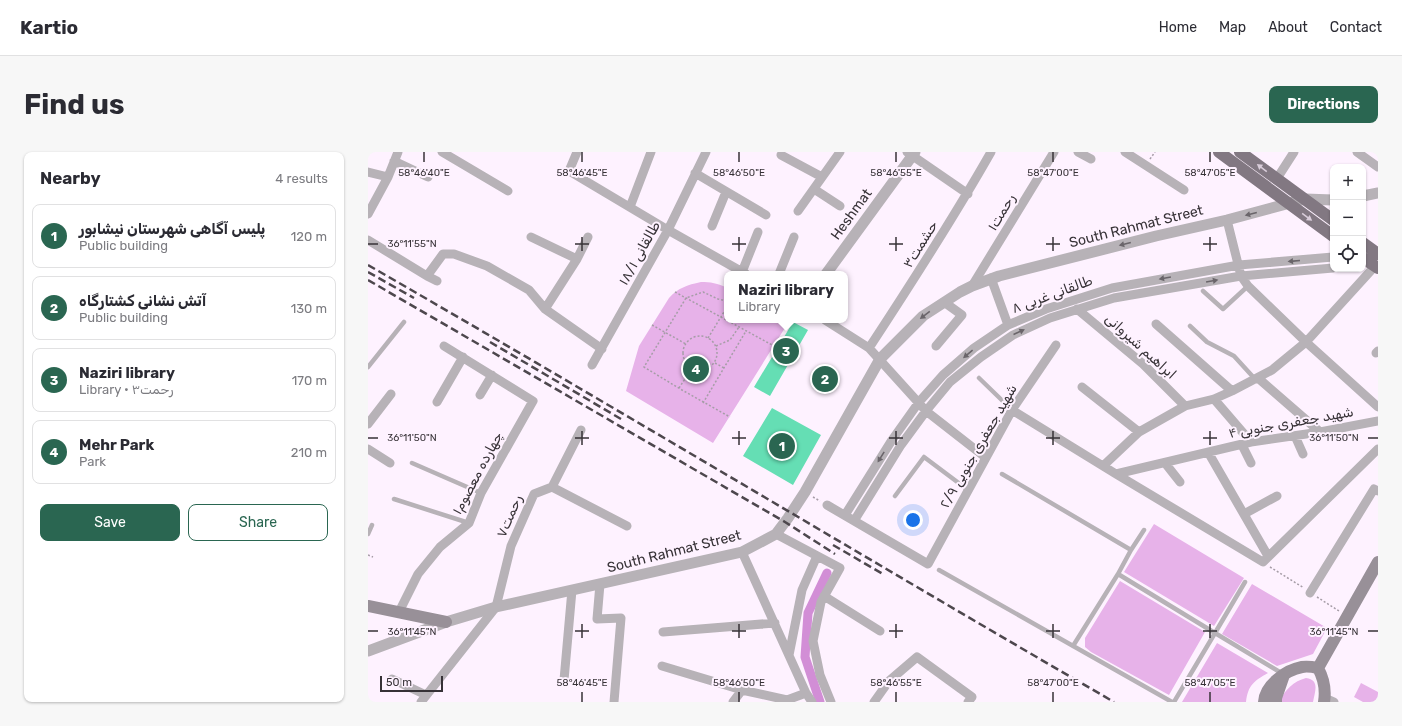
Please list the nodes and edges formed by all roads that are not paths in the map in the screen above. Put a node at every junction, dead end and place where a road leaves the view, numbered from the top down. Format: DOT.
graph roads {
  1 [pos="398,152"];
  2 [pos="442,152"];
  3 [pos="577,152"];
  4 [pos="651,152"];
  5 [pos="706,152"];
  6 [pos="840,152"];
  7 [pos="991,152"];
  8 [pos="1054,152"];
  9 [pos="1126,152"];
  10 [pos="1219,152"];
  11 [pos="1294,152"];
  12 [pos="1357,152"];
  13 [pos="912,153"];
  14 [pos="1243,153"];
  15 [pos="781,155"];
  16 [pos="394,161"];
  17 [pos="1378,167"];
  18 [pos="368,172"];
  19 [pos="695,173"];
  20 [pos="388,177"];
  21 [pos="428,177"];
  22 [pos="822,177"];
  23 [pos="1276,180"];
  24 [pos="814,189"];
  25 [pos="1184,190"];
  26 [pos="508,191"];
  27 [pos="726,192"];
  28 [pos="1378,193"];
  29 [pos="968,194"];
  30 [pos="1366,195"];
  31 [pos="1305,199"];
  32 [pos="1330,200"];
  33 [pos="1289,204"];
  34 [pos="840,206"];
  35 [pos="630,207"];
  36 [pos="798,210"];
  37 [pos="368,214"];
  38 [pos="766,215"];
  39 [pos="1330,218"];
  40 [pos="1227,220"];
  41 [pos="712,226"];
  42 [pos="668,230"];
  43 [pos="758,232"];
  44 [pos="1330,234"];
  45 [pos="531,237"];
  46 [pos="794,237"];
  47 [pos="588,238"];
  48 [pos="368,240"];
  49 [pos="1369,251"];
  50 [pos="1330,257"];
  51 [pos="577,259"];
  52 [pos="1239,265"];
  53 [pos="1376,267"];
  54 [pos="1330,268"];
  55 [pos="740,271"];
  56 [pos="745,271"];
  57 [pos="780,271"];
  58 [pos="828,271"];
  59 [pos="427,276"];
  60 [pos="1241,276"];
  61 [pos="991,278"];
  62 [pos="436,281"];
  63 [pos="972,286"];
  64 [pos="1248,286"];
  65 [pos="1203,291"];
  66 [pos="944,302"];
  67 [pos="545,309"];
  68 [pos="1077,309"];
  69 [pos="404,322"];
  70 [pos="830,323"];
  71 [pos="1156,324"];
  72 [pos="1008,325"];
  73 [pos="1190,326"];
  74 [pos="990,338"];
  75 [pos="1306,342"];
  76 [pos="1056,345"];
  77 [pos="444,346"];
  78 [pos="936,346"];
  79 [pos="996,346"];
  80 [pos="869,348"];
  81 [pos="602,349"];
  82 [pos="463,357"];
  83 [pos="880,359"];
  84 [pos="592,365"];
  85 [pos="368,367"];
  86 [pos="492,375"];
  87 [pos="979,378"];
  88 [pos="1257,379"];
  89 [pos="1082,387"];
  90 [pos="1232,391"];
  91 [pos="391,394"];
  92 [pos="480,394"];
  93 [pos="1214,399"];
  94 [pos="437,402"];
  95 [pos="919,402"];
  96 [pos="1185,406"];
  97 [pos="1378,407"];
  98 [pos="1012,410"];
  99 [pos="926,411"];
  100 [pos="1378,420"];
  101 [pos="368,424"];
  102 [pos="581,430"];
  103 [pos="1139,432"];
  104 [pos="1320,432"];
  105 [pos="1295,436"];
  106 [pos="1246,443"];
  107 [pos="368,449"];
  108 [pos="1378,449"];
  109 [pos="1208,452"];
  110 [pos="1303,454"];
  111 [pos="985,457"];
  112 [pos="1165,462"];
  113 [pos="390,463"];
  114 [pos="412,463"];
  115 [pos="1251,463"];
  116 [pos="1103,466"];
  117 [pos="1002,474"];
  118 [pos="1116,474"];
  119 [pos="1180,482"];
  120 [pos="552,486"];
  121 [pos="968,490"];
  122 [pos="1378,491"];
  123 [pos="481,493"];
  124 [pos="896,496"];
  125 [pos="1277,496"];
  126 [pos="394,499"];
  127 [pos="827,505"];
  128 [pos="1244,514"];
  129 [pos="845,515"];
  130 [pos="854,521"];
  131 [pos="469,523"];
  132 [pos="372,526"];
  133 [pos="627,526"];
  134 [pos="1144,530"];
  135 [pos="368,534"];
  136 [pos="776,534"];
  137 [pos="1131,550"];
  138 [pos="742,552"];
  139 [pos="817,556"];
  140 [pos="1266,559"];
  141 [pos="1378,562"];
  142 [pos="939,570"];
  143 [pos="1118,574"];
  144 [pos="1245,582"];
  145 [pos="600,584"];
  146 [pos="572,590"];
  147 [pos="1310,592"];
  148 [pos="824,596"];
  149 [pos="368,606"];
  150 [pos="496,607"];
  151 [pos="399,612"];
  152 [pos="446,622"];
  153 [pos="774,623"];
  154 [pos="880,631"];
  155 [pos="663,632"];
  156 [pos="1215,633"];
  157 [pos="1073,646"];
  158 [pos="368,651"];
  159 [pos="789,655"];
  160 [pos="662,666"];
  161 [pos="1318,668"];
  162 [pos="1284,675"];
  163 [pos="392,679"];
  164 [pos="564,680"];
  165 [pos="742,690"];
  166 [pos="806,694"];
  167 [pos="423,698"];
  168 [pos="786,701"];
  169 [pos="1326,701"];
  170 [pos="614,702"];
  171 [pos="733,702"];
  172 [pos="812,702"];
  173 [pos="831,702"];
  174 [pos="874,702"];
  175 [pos="968,702"];
  176 [pos="1173,702"];
  177 [pos="1264,702"];
  178 [pos="1276,702"];
  1 -- 16 [label="street"];
  2 -- 26 [label="street"];
  3 -- 35 [label="street"];
  4 -- 35 [label="street"];
  5 -- 19 [label="street, طالقانی ۱۸/۱"];
  6 -- 22 [label="street"];
  7 -- 29 [label="street, حشمت۳"];
  8 -- 63 [label="street, رحمت۱"];
  9 -- 25 [label="street"];
  10 -- 33 [label="main road"];
  11 -- 23 [label="street"];
  12 -- 17 [label="street"];
  13 -- 29 [label="street"];
  13 -- 58 [label="street, Heshmat"];
  23 -- 14 [label="main road, one-way"];
  15 -- 22 [label="street"];
  16 -- 20 [label="street"];
  16 -- 21 [label="street"];
  18 -- 20 [label="street"];
  19 -- 27 [label="street"];
  19 -- 42 [label="street, طالقانی ۱۸/۱"];
  20 -- 37 [label="street"];
  22 -- 24 [label="street"];
  23 -- 31 [label="main road"];
  24 -- 34 [label="street"];
  24 -- 36 [label="street"];
  27 -- 38 [label="street"];
  27 -- 41 [label="street"];
  28 -- 30 [label="street"];
  29 -- 80 [label="street, حشمت۳"];
  31 -- 32 [label="street, South Rahmat Street"];
  31 -- 33 [label="street, South Rahmat Street"];
  31 -- 39 [label="main road"];
  33 -- 40 [label="street, South Rahmat Street, one-way"];
  33 -- 44 [label="main road, one-way"];
  35 -- 42 [label="street"];
  40 -- 52 [label="street"];
  40 -- 61 [label="street, South Rahmat Street, one-way"];
  42 -- 55 [label="street"];
  42 -- 81 [label="street, طالقانی ۱۸/۱"];
  43 -- 56 [label="street"];
  45 -- 51 [label="street"];
  46 -- 57 [label="street"];
  47 -- 51 [label="street"];
  48 -- 59 [label="street"];
  49 -- 53 [label="main road"];
  50 -- 52 [label="street, طالقانی غربی ۸, one-way"];
  51 -- 67 [label="street"];
  52 -- 60 [label="street"];
  52 -- 72 [label="street, طالقانی غربی ۸, one-way"];
  53 -- 75 [label="street"];
  54 -- 60 [label="street, طالقانی غربی ۸"];
  59 -- 62 [label="street"];
  59 -- 67 [label="street"];
  60 -- 64 [label="street"];
  68 -- 60 [label="street, طالقانی غربی ۸, one-way"];
  61 -- 63 [label="street, South Rahmat Street"];
  61 -- 72 [label="street"];
  63 -- 66 [label="street, South Rahmat Street"];
  64 -- 65 [label="lane"];
  64 -- 75 [label="street"];
  66 -- 78 [label="street"];
  66 -- 83 [label="street, South Rahmat Street, one-way"];
  67 -- 81 [label="street"];
  79 -- 68 [label="street, طالقانی غربی ۸, one-way"];
  68 -- 96 [label="street, ابراهیم شیروانی"];
  69 -- 85 [label="lane"];
  70 -- 80 [label="street"];
  71 -- 90 [label="street"];
  72 -- 74 [label="street, طالقانی غربی ۸"];
  73 -- 88 [label="lane"];
  74 -- 79 [label="street"];
  74 -- 95 [label="street, طالقانی غربی ۸, one-way"];
  75 -- 88 [label="street"];
  75 -- 97 [label="street"];
  76 -- 98 [label="street, شهید جعفری جنوبی ۲/۹"];
  77 -- 82 [label="street"];
  79 -- 99 [label="street, طالقانی غربی ۸"];
  80 -- 83 [label="street"];
  81 -- 84 [label="street, طالقانی ۱۸/۱"];
  82 -- 86 [label="street"];
  82 -- 94 [label="street"];
  83 -- 95 [label="street"];
  83 -- 136 [label="street, South Rahmat Street"];
  86 -- 92 [label="street"];
  86 -- 123 [label="street, چهارده معصوم۱"];
  87 -- 98 [label="lane"];
  88 -- 90 [label="street"];
  88 -- 104 [label="street"];
  89 -- 103 [label="street"];
  90 -- 93 [label="street"];
  91 -- 101 [label="street"];
  93 -- 96 [label="street"];
  93 -- 106 [label="street"];
  95 -- 99 [label="street"];
  95 -- 129 [label="street, طالقانی غربی ۸, one-way"];
  96 -- 103 [label="street"];
  98 -- 111 [label="street, شهید جعفری جنوبی ۲/۹"];
  98 -- 116 [label="street"];
  99 -- 111 [label="street"];
  99 -- 130 [label="street, طالقانی غربی ۸"];
  100 -- 104 [label="street, شهید جعفری جنوبی ۴"];
  102 -- 120 [label="street"];
  103 -- 116 [label="street"];
  104 -- 105 [label="street, شهید جعفری جنوبی ۴"];
  105 -- 106 [label="street, شهید جعفری جنوبی ۴"];
  105 -- 110 [label="street"];
  106 -- 109 [label="street, شهید جعفری جنوبی ۴"];
  106 -- 115 [label="street"];
  107 -- 113 [label="street"];
  108 -- 140 [label="street"];
  109 -- 112 [label="street, شهید جعفری جنوبی ۴"];
  109 -- 128 [label="street"];
  111 -- 121 [label="street, شهید جعفری جنوبی ۲/۹"];
  112 -- 118 [label="street, شهید جعفری جنوبی ۴"];
  112 -- 119 [label="street"];
  114 -- 123 [label="lane"];
  116 -- 118 [label="street"];
  117 -- 137 [label="lane"];
  118 -- 140 [label="street"];
  120 -- 133 [label="street"];
  120 -- 150 [label="street, رحمت۷"];
  121 -- 124 [label="lane"];
  121 -- 130 [label="street, شهید جعفری جنوبی ۲/۹"];
  122 -- 147 [label="street"];
  123 -- 131 [label="street, چهارده معصوم۱"];
  125 -- 128 [label="street"];
  126 -- 131 [label="lane"];
  127 -- 129 [label="street"];
  128 -- 140 [label="street"];
  129 -- 130 [label="street"];
  131 -- 151 [label="street, چهارده معصوم۱"];
  132 -- 135 [label="lane"];
  134 -- 137 [label="lane"];
  136 -- 138 [label="street, South Rahmat Street"];
  136 -- 139 [label="street"];
  137 -- 143 [label="lane"];
  138 -- 145 [label="street, South Rahmat Street"];
  138 -- 153 [label="street"];
  139 -- 148 [label="street"];
  139 -- 159 [label="street"];
  141 -- 161 [label="main road"];
  142 -- 157 [label="lane"];
  143 -- 156 [label="lane"];
  143 -- 157 [label="lane"];
  144 -- 156 [label="lane"];
  145 -- 146 [label="street, South Rahmat Street"];
  145 -- 170 [label="street"];
  146 -- 150 [label="street, South Rahmat Street"];
  146 -- 164 [label="street"];
  148 -- 154 [label="street"];
  148 -- 173 [label="street"];
  149 -- 151 [label="main road"];
  150 -- 152 [label="street, South Rahmat Street"];
  150 -- 167 [label="street"];
  151 -- 152 [label="main road"];
  152 -- 158 [label="street, South Rahmat Street"];
  153 -- 155 [label="street"];
  153 -- 159 [label="street"];
  156 -- 162 [label="lane"];
  156 -- 176 [label="lane"];
  157 -- 176 [label="lane"];
  159 -- 166 [label="street"];
  160 -- 165 [label="street"];
  161 -- 162 [label="main road"];
  161 -- 169 [label="main road"];
  162 -- 177 [label="main road"];
  162 -- 178 [label="main road"];
  163 -- 167 [label="street"];
  165 -- 168 [label="street"];
  165 -- 171 [label="street"];
  166 -- 168 [label="street"];
  166 -- 172 [label="street"];
  174 -- 175 [label="street"];
}
